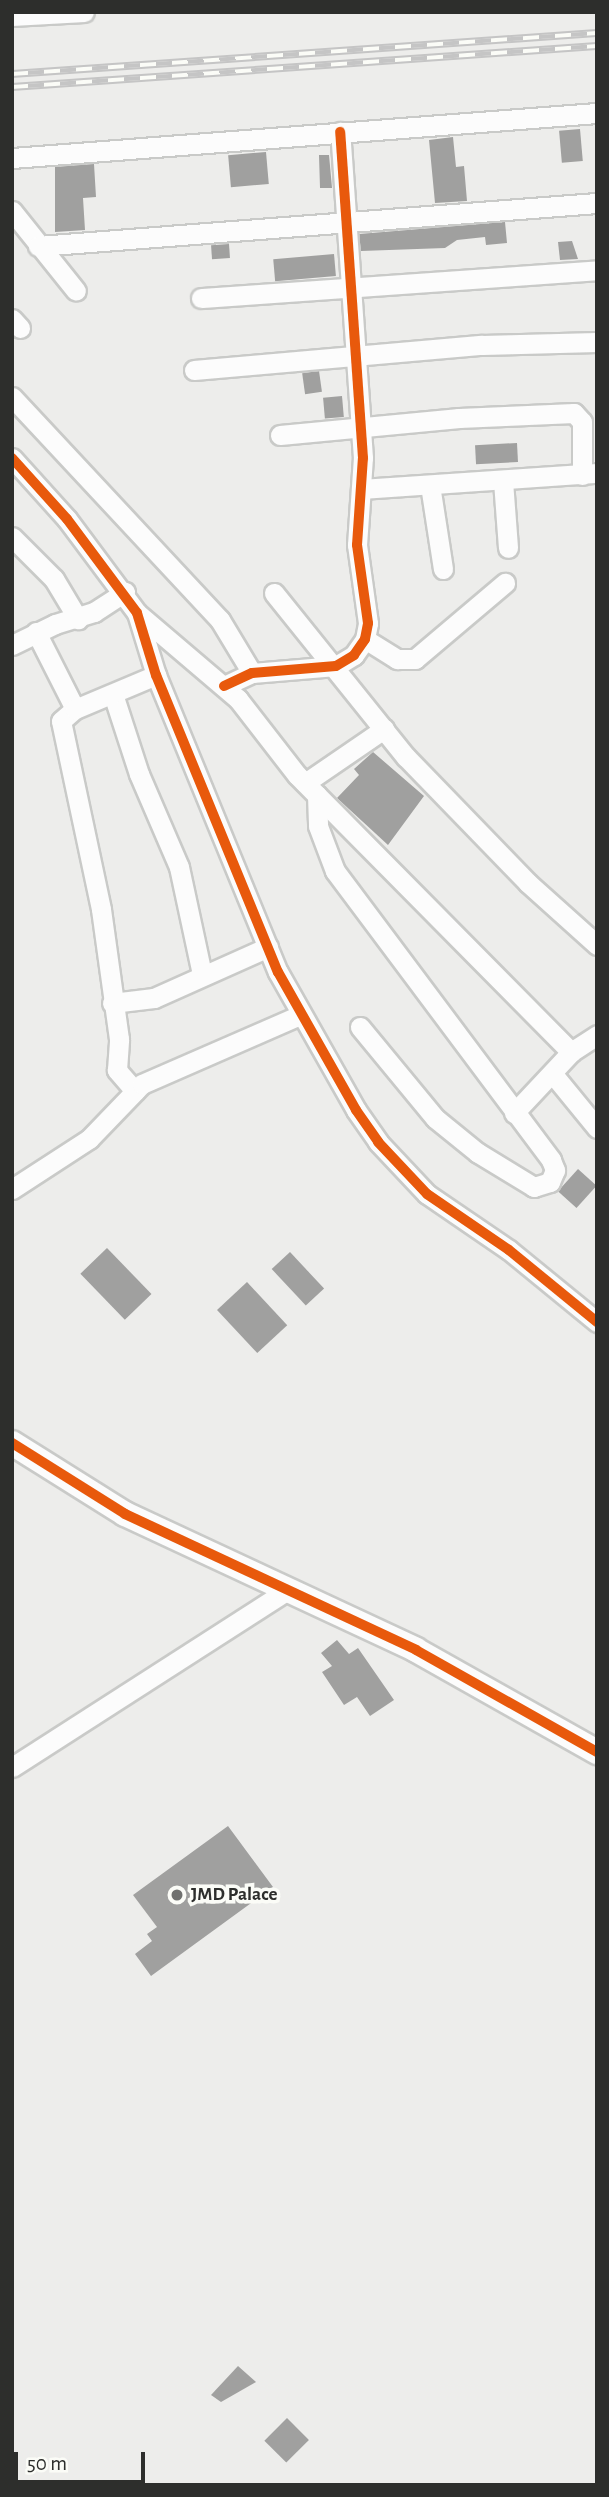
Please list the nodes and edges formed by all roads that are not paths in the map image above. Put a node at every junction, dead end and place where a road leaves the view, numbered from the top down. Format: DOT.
graph roads {
  1 [pos="84,12"];
  2 [pos="21,14"];
  3 [pos="597,113"];
  4 [pos="340,132"];
  5 [pos="12,158"];
  6 [pos="597,203"];
  7 [pos="12,211"];
  8 [pos="348,219"];
  9 [pos="38,246"];
  10 [pos="597,270"];
  11 [pos="353,288"];
  12 [pos="76,291"];
  13 [pos="201,298"];
  14 [pos="597,342"];
  15 [pos="357,356"];
  16 [pos="194,370"];
  17 [pos="12,397"];
  18 [pos="361,427"];
  19 [pos="280,435"];
  20 [pos="12,458"];
  21 [pos="589,474"];
  22 [pos="503,481"];
  23 [pos="430,485"];
  24 [pos="361,489"];
  25 [pos="12,537"];
  26 [pos="508,548"];
  27 [pos="443,569"];
  28 [pos="505,583"];
  29 [pos="125,592"];
  30 [pos="274,593"];
  31 [pos="137,613"];
  32 [pos="78,619"];
  33 [pos="36,632"];
  34 [pos="365,639"];
  35 [pos="12,645"];
  36 [pos="336,666"];
  37 [pos="252,673"];
  38 [pos="156,675"];
  39 [pos="224,686"];
  40 [pos="113,694"];
  41 [pos="70,711"];
  42 [pos="384,729"];
  43 [pos="311,789"];
  44 [pos="597,945"];
  45 [pos="268,947"];
  46 [pos="202,974"];
  47 [pos="113,1003"];
  48 [pos="300,1015"];
  49 [pos="360,1027"];
  50 [pos="595,1038"];
  51 [pos="571,1052"];
  52 [pos="552,1073"];
  53 [pos="126,1084"];
  54 [pos="514,1112"];
  55 [pos="597,1128"];
  56 [pos="12,1189"];
  57 [pos="597,1322"];
  58 [pos="12,1443"];
  59 [pos="286,1591"];
  60 [pos="597,1752"];
  61 [pos="12,1767"];
  1 -- 2 [label="street"];
  3 -- 4 [label="street"];
  4 -- 5 [label="street"];
  4 -- 8 [label="street"];
  6 -- 8 [label="street"];
  7 -- 9 [label="street"];
  8 -- 9 [label="street"];
  8 -- 11 [label="street"];
  9 -- 12 [label="street"];
  10 -- 11 [label="street"];
  11 -- 13 [label="street"];
  11 -- 15 [label="street"];
  14 -- 15 [label="street"];
  15 -- 16 [label="street"];
  15 -- 18 [label="street"];
  17 -- 37 [label="street"];
  18 -- 19 [label="street"];
  18 -- 21 [label="street"];
  18 -- 24 [label="street"];
  20 -- 29 [label="street"];
  21 -- 22 [label="street"];
  22 -- 23 [label="street"];
  22 -- 26 [label="street"];
  23 -- 24 [label="street"];
  23 -- 27 [label="street"];
  24 -- 34 [label="street"];
  25 -- 32 [label="street"];
  28 -- 34 [label="street"];
  29 -- 31 [label="street"];
  29 -- 32 [label="street"];
  30 -- 36 [label="street"];
  31 -- 38 [label="street"];
  31 -- 39 [label="street"];
  32 -- 33 [label="street"];
  33 -- 35 [label="street"];
  33 -- 41 [label="street"];
  34 -- 36 [label="street"];
  36 -- 37 [label="street"];
  36 -- 42 [label="street"];
  37 -- 39 [label="street"];
  38 -- 40 [label="street"];
  38 -- 45 [label="street"];
  39 -- 43 [label="street"];
  40 -- 41 [label="street"];
  40 -- 46 [label="street"];
  41 -- 47 [label="street"];
  42 -- 43 [label="street"];
  42 -- 44 [label="street"];
  43 -- 51 [label="street"];
  43 -- 54 [label="street"];
  45 -- 46 [label="street"];
  45 -- 48 [label="street"];
  46 -- 47 [label="street"];
  47 -- 53 [label="street"];
  48 -- 53 [label="street"];
  48 -- 57 [label="street"];
  49 -- 54 [label="street"];
  50 -- 51 [label="street"];
  51 -- 52 [label="street"];
  52 -- 54 [label="street"];
  52 -- 55 [label="street"];
  53 -- 56 [label="street"];
  58 -- 59 [label="street"];
  59 -- 60 [label="street"];
  59 -- 61 [label="street"];
}
